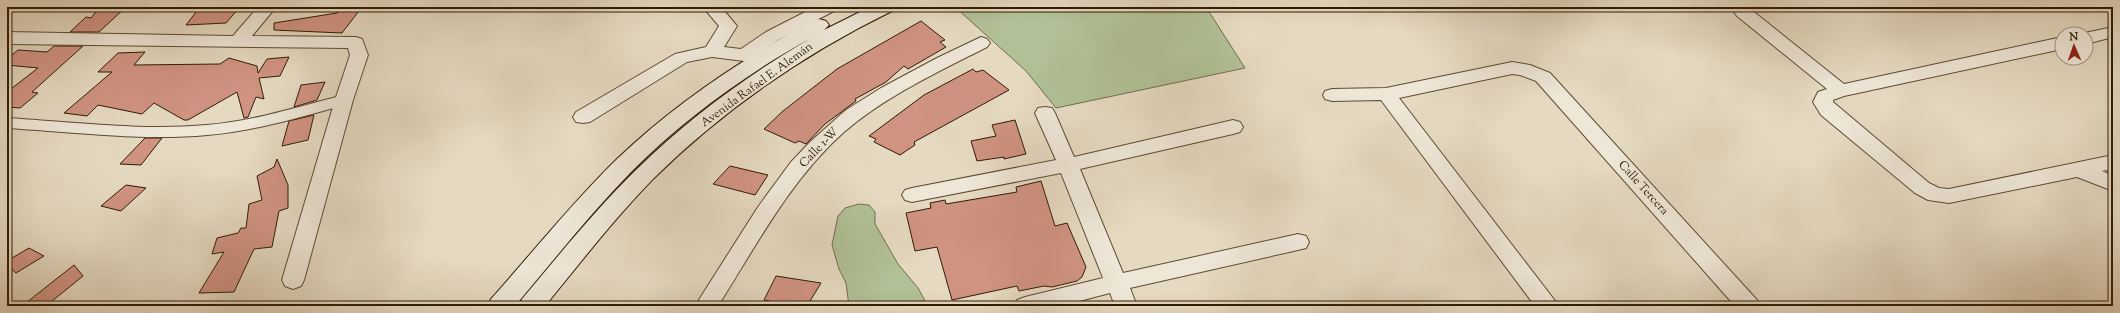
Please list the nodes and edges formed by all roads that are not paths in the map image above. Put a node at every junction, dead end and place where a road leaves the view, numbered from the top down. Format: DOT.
graph roads {
  1 [pos="267,7"];
  2 [pos="712,7"];
  3 [pos="828,7"];
  4 [pos="852,7"];
  5 [pos="884,7"];
  6 [pos="1743,12"];
  7 [pos="2113,32"];
  8 [pos="2094,36"];
  9 [pos="7,38"];
  10 [pos="238,40"];
  11 [pos="981,43"];
  12 [pos="2054,45"];
  13 [pos="712,51"];
  14 [pos="749,59"];
  15 [pos="1841,91"];
  16 [pos="1386,94"];
  17 [pos="1332,95"];
  18 [pos="344,100"];
  19 [pos="1045,113"];
  20 [pos="583,117"];
  21 [pos="7,123"];
  22 [pos="1233,127"];
  23 [pos="2113,162"];
  24 [pos="1068,165"];
  25 [pos="2080,170"];
  26 [pos="2113,184"];
  27 [pos="912,195"];
  28 [pos="1298,242"];
  29 [pos="293,280"];
  30 [pos="1116,283"];
  31 [pos="500,306"];
  32 [pos="530,306"];
  33 [pos="706,306"];
  34 [pos="1025,306"];
  35 [pos="1126,306"];
  36 [pos="1548,306"];
  37 [pos="1749,306"];
  1 -- 10 [label="street"];
  2 -- 13 [label="street"];
  3 -- 14 [label="street"];
  4 -- 14 [label="main road, Avenida Rafael E. Alemán"];
  5 -- 32 [label="main road, Avenida Rafael E. Alemán"];
  6 -- 15 [label="street"];
  7 -- 8 [label="street"];
  9 -- 10 [label="street"];
  10 -- 18 [label="street"];
  11 -- 33 [label="street, Calle 1-W"];
  12 -- 15 [label="street"];
  13 -- 14 [label="street"];
  13 -- 20 [label="street"];
  14 -- 31 [label="main road, Avenida Rafael E. Alemán"];
  15 -- 25 [label="street"];
  16 -- 17 [label="street"];
  16 -- 36 [label="street"];
  16 -- 37 [label="street, Calle Tercera"];
  18 -- 21 [label="lane"];
  18 -- 29 [label="street"];
  19 -- 24 [label="street"];
  22 -- 24 [label="street"];
  23 -- 25 [label="street"];
  24 -- 27 [label="street"];
  24 -- 30 [label="street"];
  25 -- 26 [label="street"];
  28 -- 30 [label="street"];
  30 -- 34 [label="street"];
  30 -- 35 [label="street"];
}
